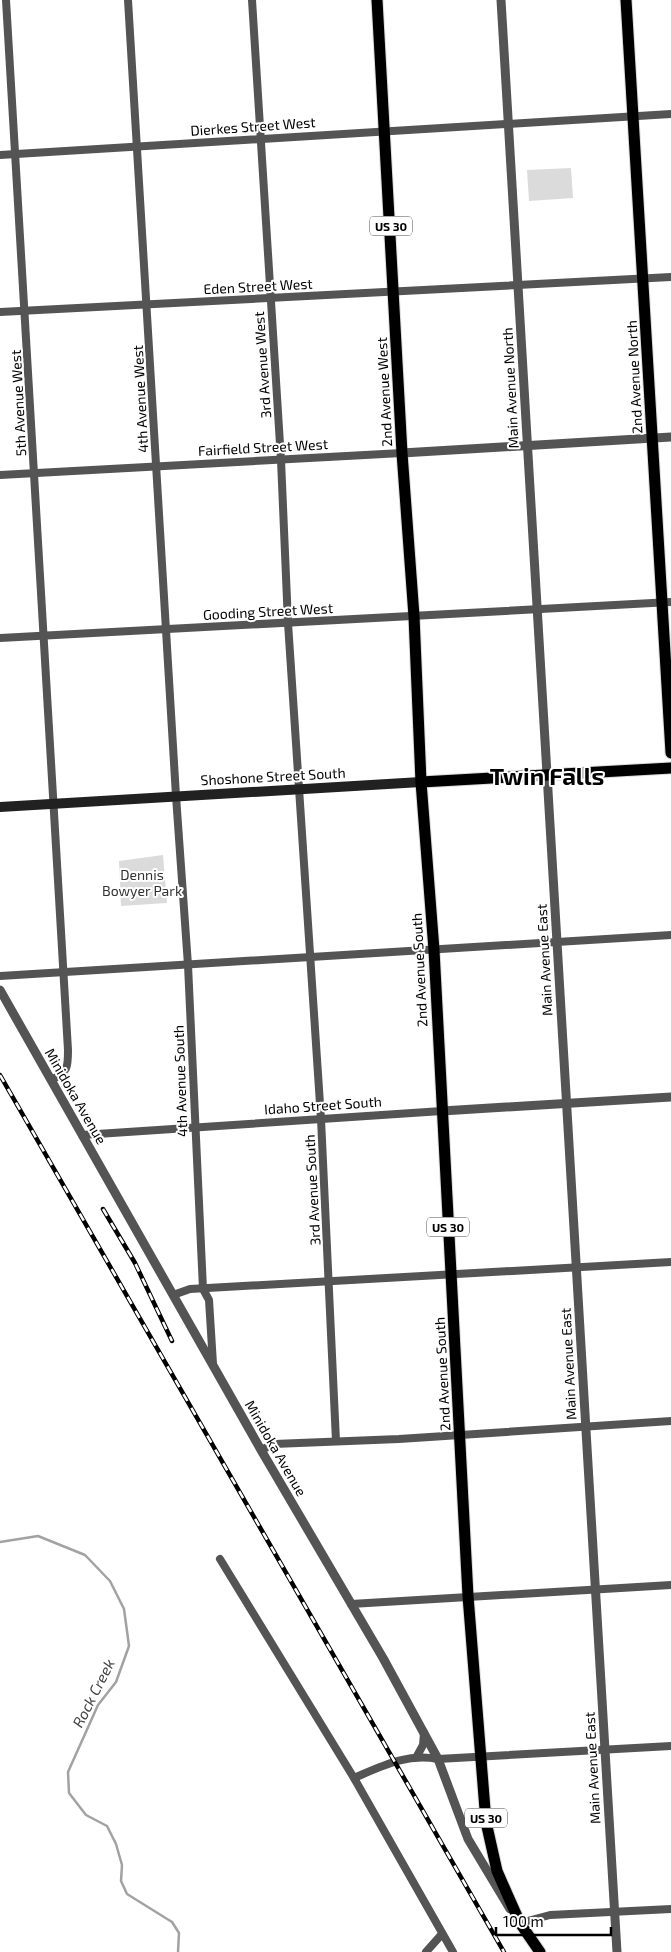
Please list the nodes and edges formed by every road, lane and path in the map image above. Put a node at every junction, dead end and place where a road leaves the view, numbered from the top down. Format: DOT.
graph roads {
  1 [pos="6,0"];
  2 [pos="128,0"];
  3 [pos="252,0"];
  4 [pos="377,0"];
  5 [pos="501,0"];
  6 [pos="626,0"];
  7 [pos="671,114"];
  8 [pos="633,116"];
  9 [pos="508,123"];
  10 [pos="385,130"];
  11 [pos="261,138"];
  12 [pos="137,146"];
  13 [pos="16,154"];
  14 [pos="0,155"];
  15 [pos="671,277"];
  16 [pos="643,279"];
  17 [pos="518,286"];
  18 [pos="395,292"];
  19 [pos="270,298"];
  20 [pos="147,304"];
  21 [pos="25,310"];
  22 [pos="0,312"];
  23 [pos="671,437"];
  24 [pos="652,438"];
  25 [pos="528,446"];
  26 [pos="402,453"];
  27 [pos="281,460"];
  28 [pos="157,467"];
  29 [pos="34,473"];
  30 [pos="0,475"];
  31 [pos="666,602"];
  32 [pos="538,610"];
  33 [pos="414,616"];
  34 [pos="288,623"];
  35 [pos="166,629"];
  36 [pos="44,636"];
  37 [pos="0,638"];
  38 [pos="671,753"];
  39 [pos="671,768"];
  40 [pos="547,774"];
  41 [pos="421,782"];
  42 [pos="298,789"];
  43 [pos="176,796"];
  44 [pos="53,804"];
  45 [pos="0,807"];
  46 [pos="671,935"];
  47 [pos="558,942"];
  48 [pos="434,950"];
  49 [pos="309,958"];
  50 [pos="188,965"];
  51 [pos="64,972"];
  52 [pos="0,976"];
  53 [pos="0,990"];
  54 [pos="52,1080"];
  55 [pos="671,1097"];
  56 [pos="566,1103"];
  57 [pos="442,1111"];
  58 [pos="321,1119"];
  59 [pos="195,1127"];
  60 [pos="82,1135"];
  61 [pos="671,1262"];
  62 [pos="576,1266"];
  63 [pos="451,1275"];
  64 [pos="329,1282"];
  65 [pos="204,1289"];
  66 [pos="173,1295"];
  67 [pos="213,1364"];
  68 [pos="671,1421"];
  69 [pos="585,1426"];
  70 [pos="460,1435"];
  71 [pos="336,1441"];
  72 [pos="261,1450"];
  73 [pos="220,1559"];
  74 [pos="671,1584"];
  75 [pos="595,1589"];
  76 [pos="468,1596"];
  77 [pos="351,1604"];
  78 [pos="424,1733"];
  79 [pos="671,1746"];
  80 [pos="605,1750"];
  81 [pos="417,1756"];
  82 [pos="481,1756"];
  83 [pos="438,1759"];
  84 [pos="354,1778"];
  85 [pos="671,1909"];
  86 [pos="615,1912"];
  87 [pos="522,1926"];
  88 [pos="442,1934"];
  89 [pos="538,1950"];
  90 [pos="426,1952"];
  91 [pos="453,1952"];
  92 [pos="617,1952"];
  1 -- 13 [label="street, 5th Avenue West"];
  2 -- 12 [label="street, 4th Avenue West"];
  3 -- 11 [label="street, 3rd Avenue West"];
  4 -- 10 [label="main road, 2nd Avenue West / US 30"];
  5 -- 9 [label="street, Main Avenue North"];
  6 -- 8 [label="main road, 2nd Avenue North"];
  7 -- 8 [label="street, Dierkes Street West"];
  8 -- 9 [label="street, Dierkes Street West"];
  8 -- 16 [label="main road, 2nd Avenue North"];
  9 -- 10 [label="street, Dierkes Street West"];
  9 -- 17 [label="street, Main Avenue North"];
  10 -- 11 [label="street, Dierkes Street West"];
  10 -- 18 [label="main road, 2nd Avenue West / US 30"];
  11 -- 12 [label="street, Dierkes Street West"];
  11 -- 19 [label="street, 3rd Avenue West"];
  12 -- 13 [label="street, Dierkes Street West"];
  12 -- 20 [label="street, 4th Avenue West"];
  13 -- 14 [label="street, Dierkes Street West"];
  13 -- 21 [label="street, 5th Avenue West"];
  15 -- 16 [label="street, Eden Street West"];
  16 -- 17 [label="street, Eden Street West"];
  16 -- 24 [label="main road, 2nd Avenue North"];
  17 -- 18 [label="street, Eden Street West"];
  17 -- 25 [label="street, Main Avenue North"];
  18 -- 19 [label="street, Eden Street West"];
  18 -- 26 [label="main road, 2nd Avenue West / US 30"];
  19 -- 20 [label="street, Eden Street West"];
  19 -- 27 [label="street, 3rd Avenue West"];
  20 -- 21 [label="street, Eden Street West"];
  20 -- 28 [label="street, 4th Avenue West"];
  21 -- 22 [label="street, Eden Street West"];
  21 -- 29 [label="street, 5th Avenue West"];
  23 -- 24 [label="street, Fairfield Street West"];
  24 -- 25 [label="street, Fairfield Street West"];
  24 -- 31 [label="main road, 2nd Avenue North"];
  25 -- 26 [label="street, Fairfield Street West"];
  25 -- 32 [label="street, Main Avenue North"];
  26 -- 27 [label="street, Fairfield Street West"];
  26 -- 33 [label="main road, 2nd Avenue West / US 30"];
  27 -- 28 [label="street, Fairfield Street West"];
  27 -- 34 [label="street, 3rd Avenue West"];
  28 -- 29 [label="street, Fairfield Street West"];
  28 -- 35 [label="street, 4th Avenue West"];
  29 -- 30 [label="street, Fairfield Street West"];
  29 -- 36 [label="street, 5th Avenue West"];
  31 -- 32 [label="street, Gooding Street West"];
  31 -- 38 [label="main road, 2nd Avenue North"];
  32 -- 33 [label="street, Gooding Street West"];
  32 -- 40 [label="street, Main Avenue North"];
  33 -- 34 [label="street, Gooding Street West"];
  33 -- 41 [label="main road, 2nd Avenue West / US 30"];
  34 -- 35 [label="street, Gooding Street West"];
  34 -- 42 [label="street, 3rd Avenue West"];
  35 -- 36 [label="street, Gooding Street West"];
  35 -- 43 [label="street, 4th Avenue West"];
  36 -- 37 [label="street, Gooding Street West"];
  36 -- 44 [label="street, 5th Avenue West"];
  39 -- 40 [label="main road, Shoshone Street South"];
  40 -- 41 [label="main road, Shoshone Street South"];
  40 -- 47 [label="street, Main Avenue East"];
  41 -- 42 [label="main road, Shoshone Street South"];
  41 -- 48 [label="main road, 2nd Avenue South / US 30"];
  42 -- 43 [label="main road, Shoshone Street South"];
  42 -- 49 [label="street, 3rd Avenue South"];
  43 -- 44 [label="main road, Shoshone Street South"];
  43 -- 50 [label="street, 4th Avenue South"];
  44 -- 45 [label="main road, Shoshone Street South"];
  44 -- 51 [label="street, 5th Avenue West"];
  46 -- 47 [label="street"];
  47 -- 48 [label="street"];
  47 -- 56 [label="street, Main Avenue East"];
  48 -- 49 [label="street"];
  48 -- 57 [label="main road, 2nd Avenue South / US 30"];
  49 -- 50 [label="street"];
  49 -- 58 [label="street, 3rd Avenue South"];
  50 -- 51 [label="street"];
  50 -- 59 [label="street, 4th Avenue South"];
  51 -- 52 [label="street"];
  51 -- 54 [label="street, 5th Avenue West"];
  53 -- 54 [label="street, Minidoka Avenue"];
  54 -- 60 [label="street, Minidoka Avenue"];
  55 -- 56 [label="street, Idaho Street South"];
  56 -- 57 [label="street, Idaho Street South"];
  56 -- 62 [label="street, Main Avenue East"];
  57 -- 58 [label="street, Idaho Street South"];
  57 -- 63 [label="main road, 2nd Avenue South / US 30"];
  58 -- 59 [label="street, Idaho Street South"];
  58 -- 64 [label="street, 3rd Avenue South"];
  59 -- 60 [label="street, Idaho Street South"];
  59 -- 65 [label="street, 4th Avenue South"];
  60 -- 66 [label="street, Minidoka Avenue"];
  61 -- 62 [label="street"];
  62 -- 63 [label="street"];
  62 -- 69 [label="street, Main Avenue East"];
  63 -- 64 [label="street"];
  63 -- 70 [label="main road, 2nd Avenue South / US 30"];
  64 -- 65 [label="street"];
  64 -- 71 [label="street, 3rd Avenue South"];
  65 -- 66 [label="street"];
  65 -- 67 [label="street, 4th Avenue South"];
  66 -- 67 [label="street, Minidoka Avenue"];
  67 -- 72 [label="street, Minidoka Avenue"];
  68 -- 69 [label="street"];
  69 -- 70 [label="street"];
  69 -- 75 [label="street, Main Avenue East"];
  70 -- 71 [label="street"];
  70 -- 76 [label="main road, 2nd Avenue South / US 30"];
  71 -- 72 [label="street"];
  72 -- 77 [label="street, Minidoka Avenue"];
  73 -- 84 [label="street"];
  74 -- 75 [label="street"];
  75 -- 76 [label="street"];
  75 -- 80 [label="street, Main Avenue East"];
  76 -- 77 [label="street"];
  76 -- 82 [label="main road, 2nd Avenue South / US 30"];
  77 -- 78 [label="street, Minidoka Avenue"];
  78 -- 81 [label="street"];
  78 -- 83 [label="street, Minidoka Avenue"];
  79 -- 80 [label="street"];
  80 -- 82 [label="street"];
  80 -- 86 [label="street, Main Avenue East"];
  81 -- 83 [label="street"];
  81 -- 84 [label="street"];
  82 -- 83 [label="street"];
  82 -- 87 [label="main road, 2nd Avenue South / US 30"];
  83 -- 87 [label="street, Minidoka Avenue"];
  84 -- 88 [label="street"];
  85 -- 86 [label="street"];
  86 -- 87 [label="street"];
  86 -- 92 [label="street, Main Avenue East"];
  87 -- 89 [label="main road, 2nd Avenue South / US 30"];
  88 -- 90 [label="street"];
  88 -- 91 [label="street"];
}
